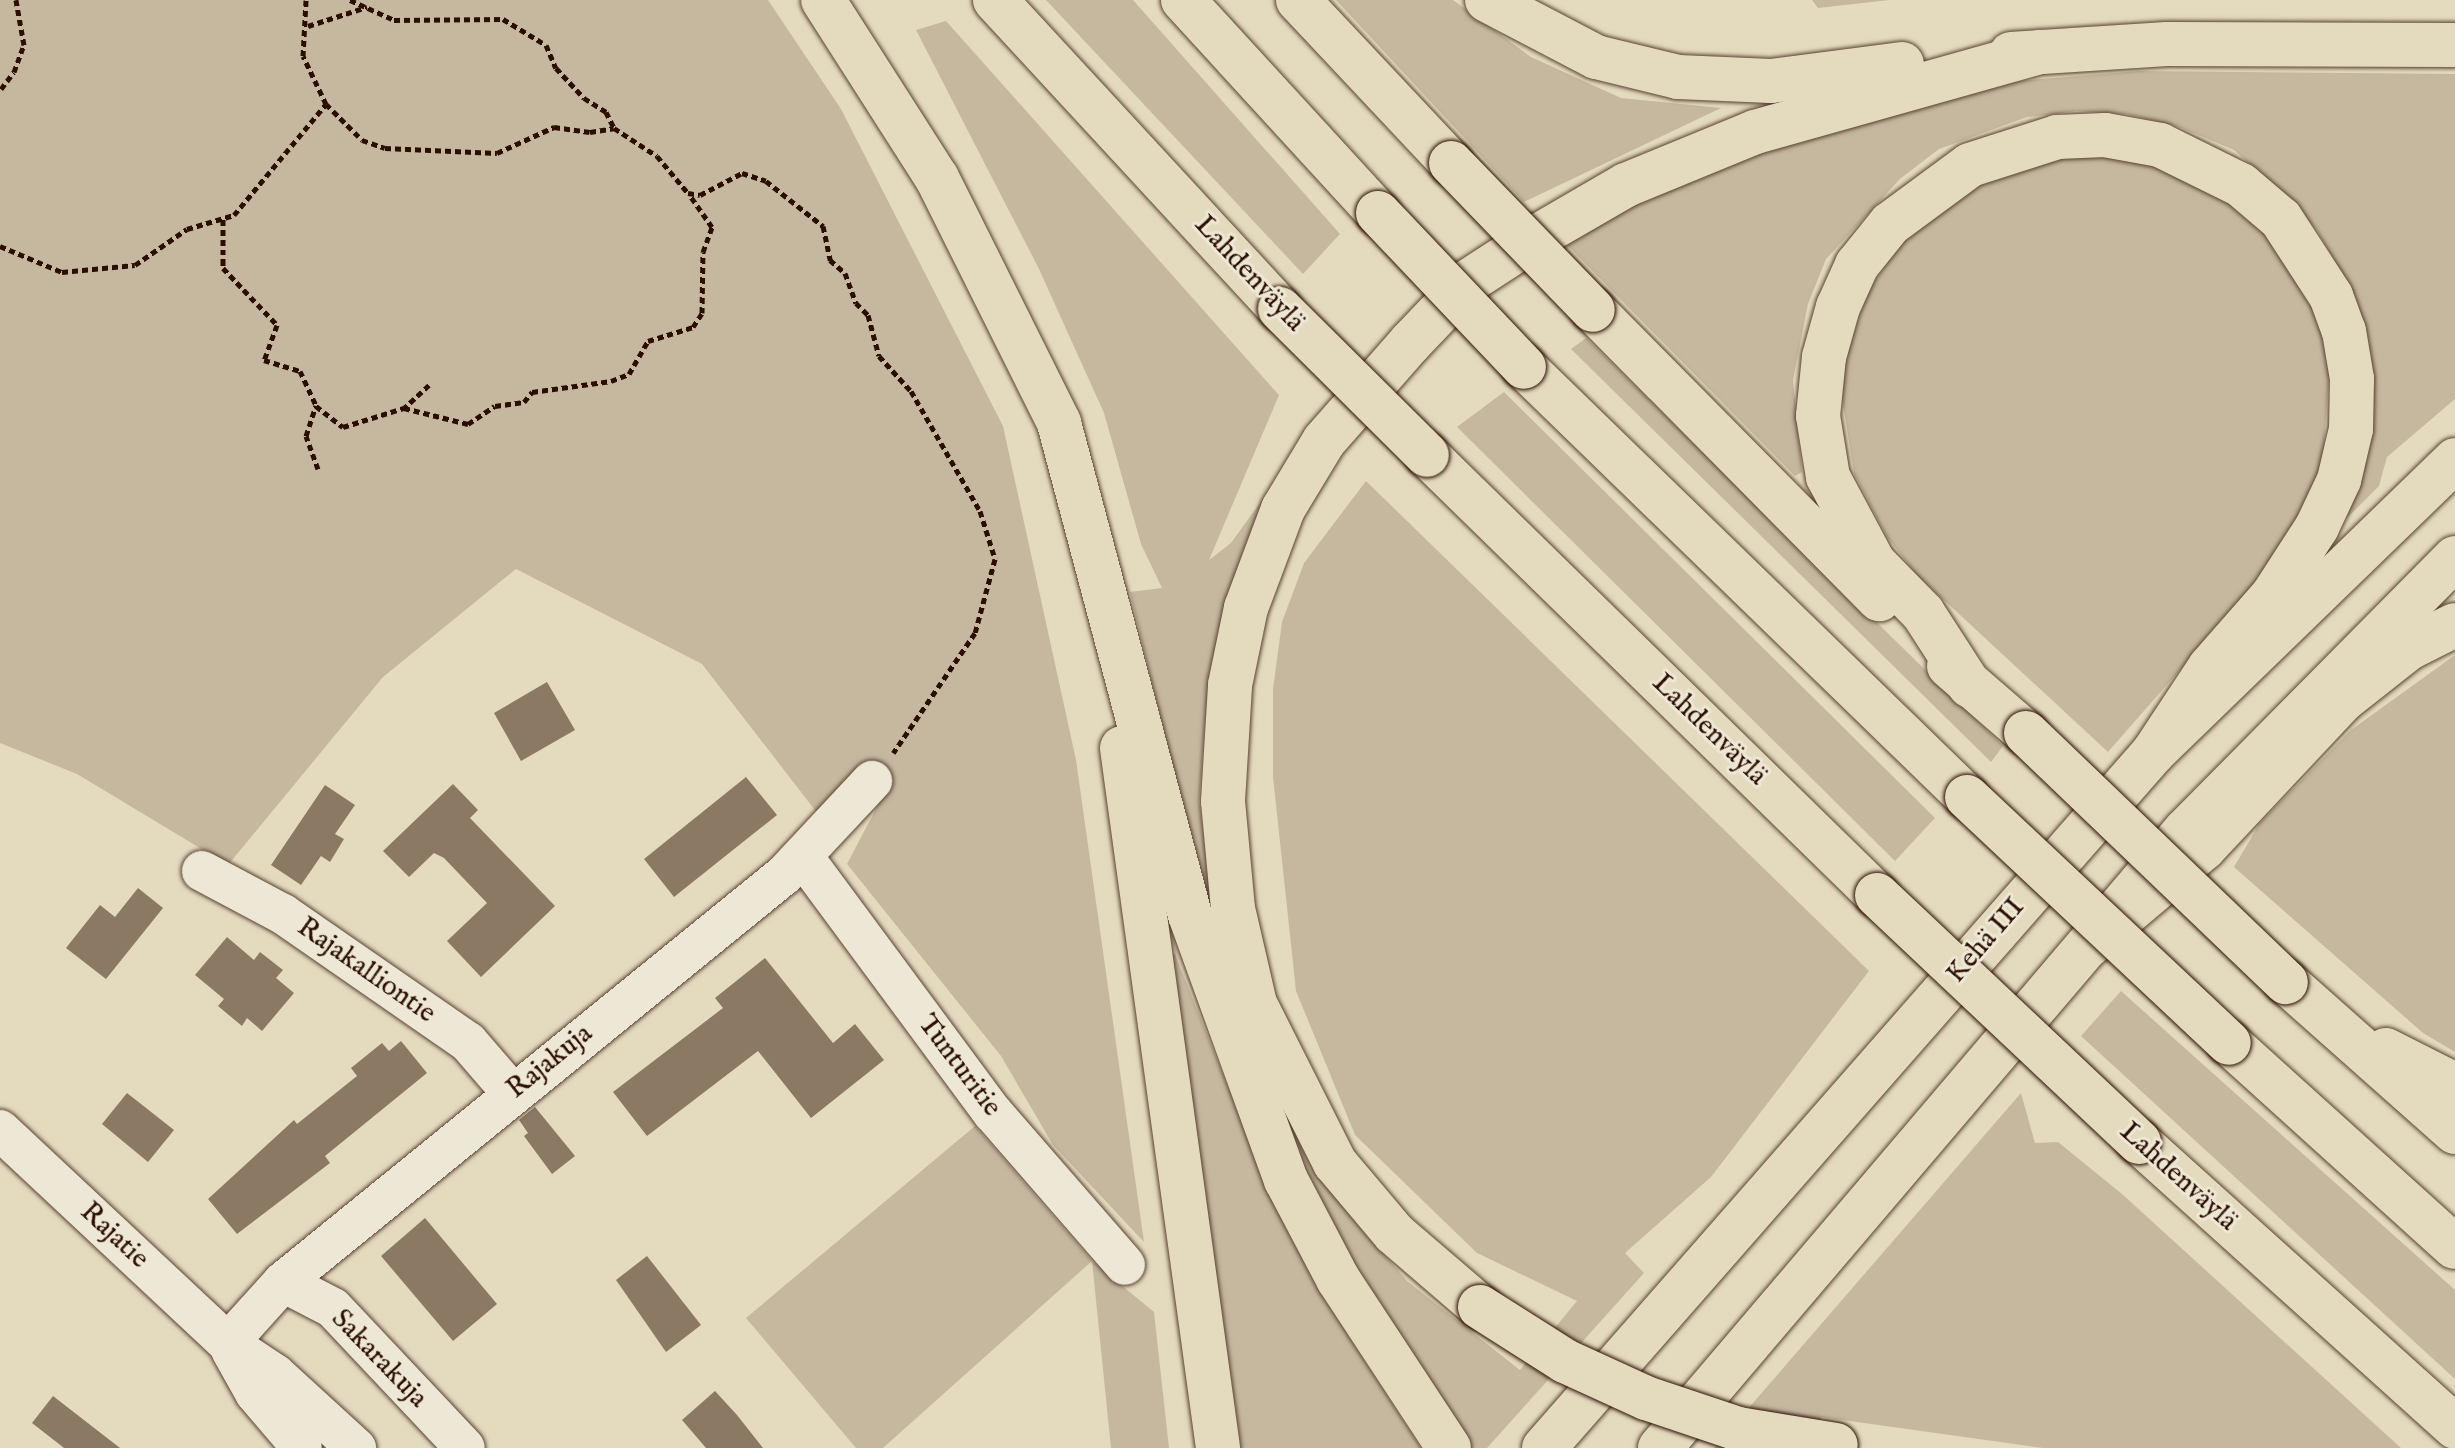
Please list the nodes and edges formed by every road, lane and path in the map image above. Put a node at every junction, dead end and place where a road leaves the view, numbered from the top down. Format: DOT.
graph roads {
  1 [pos="16,0"];
  2 [pos="306,0"];
  3 [pos="350,0"];
  4 [pos="823,0"];
  5 [pos="995,0"];
  6 [pos="1183,0"];
  7 [pos="1298,0"];
  8 [pos="1487,0"];
  9 [pos="368,7"];
  10 [pos="307,26"];
  11 [pos="2455,45"];
  12 [pos="2040,52"];
  13 [pos="1,89"];
  14 [pos="326,104"];
  15 [pos="614,128"];
  16 [pos="688,193"];
  17 [pos="223,219"];
  18 [pos="0,246"];
  19 [pos="429,385"];
  20 [pos="316,406"];
  21 [pos="404,408"];
  22 [pos="2455,460"];
  23 [pos="318,469"];
  24 [pos="2455,558"];
  25 [pos="1096,559"];
  26 [pos="2455,625"];
  27 [pos="1970,686"];
  28 [pos="2153,753"];
  29 [pos="872,781"];
  30 [pos="804,858"];
  31 [pos="202,871"];
  32 [pos="2088,946"];
  33 [pos="2331,1021"];
  34 [pos="2455,1085"];
  35 [pos="512,1093"];
  36 [pos="0,1130"];
  37 [pos="2455,1132"];
  38 [pos="2455,1247"];
  39 [pos="1125,1265"];
  40 [pos="283,1282"];
  41 [pos="228,1343"];
  42 [pos="2455,1427"];
  43 [pos="1844,1447"];
  44 [pos="302,1448"];
  45 [pos="356,1448"];
  46 [pos="465,1448"];
  47 [pos="1218,1448"];
  48 [pos="1449,1448"];
  49 [pos="1544,1448"];
  50 [pos="1660,1448"];
  1 -- 13 [label="path"];
  2 -- 10 [label="path"];
  3 -- 9 [label="path"];
  4 -- 25 [label="highway"];
  5 -- 42 [label="highway, Lahdenväylä, bridge"];
  6 -- 38 [label="highway, bridge"];
  7 -- 27 [label="highway, bridge"];
  8 -- 12 [label="highway"];
  9 -- 10 [label="path"];
  9 -- 15 [label="path"];
  10 -- 14 [label="path"];
  11 -- 12 [label="highway"];
  12 -- 43 [label="highway, bridge"];
  14 -- 15 [label="path"];
  14 -- 17 [label="path"];
  15 -- 16 [label="path"];
  16 -- 21 [label="path"];
  16 -- 29 [label="path"];
  17 -- 18 [label="path"];
  17 -- 20 [label="path"];
  19 -- 21 [label="path"];
  20 -- 21 [label="path"];
  20 -- 23 [label="path"];
  22 -- 28 [label="highway, Kehä III"];
  24 -- 32 [label="highway"];
  25 -- 47 [label="highway"];
  25 -- 48 [label="highway"];
  26 -- 32 [label="highway"];
  27 -- 28 [label="highway"];
  27 -- 33 [label="highway, bridge"];
  28 -- 49 [label="highway, Kehä III"];
  29 -- 30 [label="street, Rajakuja"];
  30 -- 35 [label="street, Rajakuja"];
  30 -- 39 [label="street, Tunturitie"];
  31 -- 35 [label="street, Rajakalliontie"];
  32 -- 50 [label="highway"];
  33 -- 34 [label="highway"];
  33 -- 37 [label="highway"];
  35 -- 40 [label="street, Rajakuja"];
  36 -- 41 [label="street, Rajatie"];
  40 -- 41 [label="street, Rajakuja"];
  40 -- 46 [label="street, Sakarakuja"];
  41 -- 44 [label="street, Rajatie"];
  41 -- 45 [label="street, Rajatie"];
}
